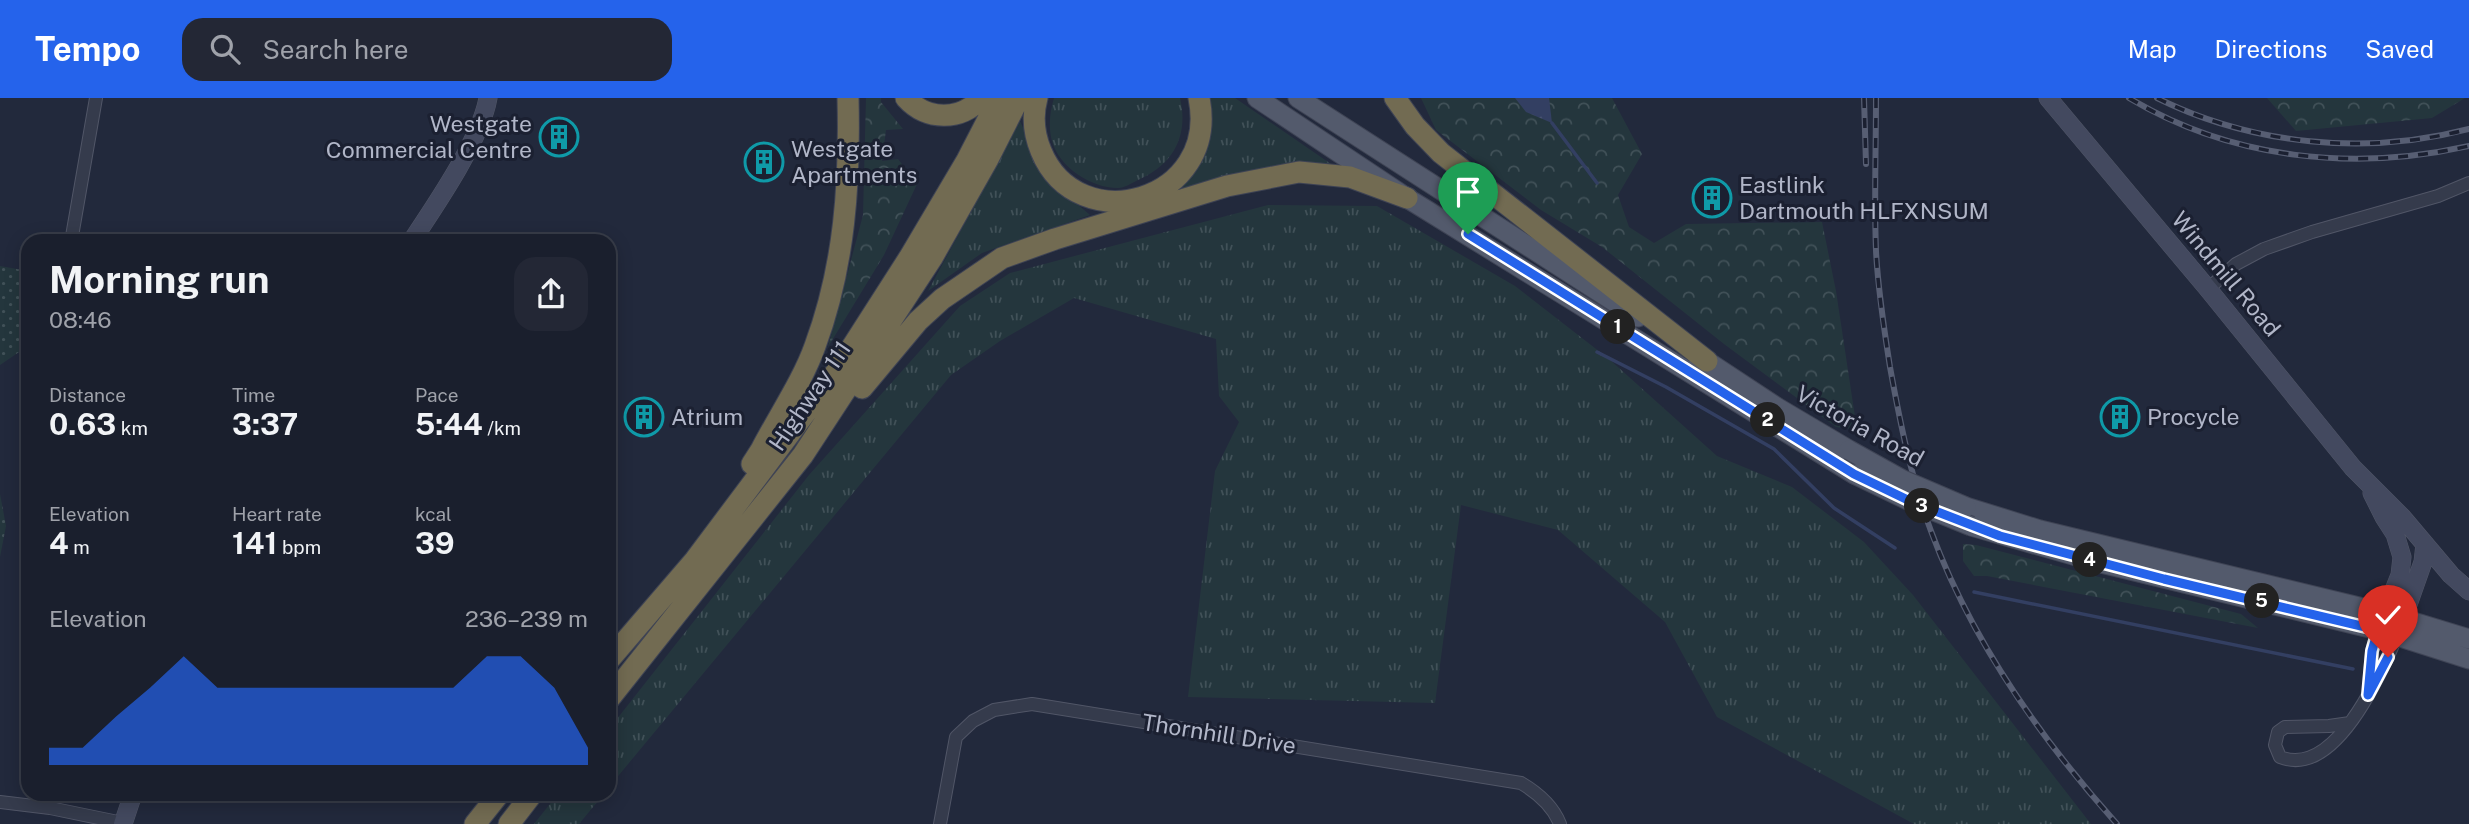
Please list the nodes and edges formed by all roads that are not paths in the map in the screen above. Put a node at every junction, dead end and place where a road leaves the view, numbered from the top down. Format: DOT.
graph roads {
  1 [pos="96,98"];
  2 [pos="488,98"];
  3 [pos="848,98"];
  4 [pos="905,98"];
  5 [pos="981,98"];
  6 [pos="999,98"];
  7 [pos="1019,98"];
  8 [pos="1037,98"];
  9 [pos="1199,98"];
  10 [pos="1257,98"];
  11 [pos="1298,98"];
  12 [pos="1395,98"];
  13 [pos="2048,98"];
  14 [pos="2469,183"];
  15 [pos="1407,198"];
  16 [pos="72,234"];
  17 [pos="416,234"];
  18 [pos="2208,289"];
  19 [pos="1707,361"];
  20 [pos="803,456"];
  21 [pos="2367,480"];
  22 [pos="2425,544"];
  23 [pos="695,560"];
  24 [pos="2469,591"];
  25 [pos="2391,624"];
  26 [pos="2469,639"];
  27 [pos="616,652"];
  28 [pos="2469,659"];
  29 [pos="616,690"];
  30 [pos="2368,695"];
  31 [pos="2350,723"];
  32 [pos="130,801"];
  33 [pos="493,801"];
  34 [pos="527,801"];
  35 [pos="0,802"];
  36 [pos="123,824"];
  37 [pos="475,824"];
  38 [pos="509,824"];
  39 [pos="940,824"];
  40 [pos="1560,824"];
  1 -- 16 [label="street"];
  2 -- 17 [label="main road"];
  3 -- 23 [label="highway"];
  4 -- 5 [label="highway"];
  6 -- 23 [label="highway, Highway 111"];
  7 -- 20 [label="highway, Highway 111"];
  8 -- 9 [label="highway"];
  10 -- 15 [label="main road, Victoria Road"];
  11 -- 19 [label="main road, Victoria Road"];
  12 -- 19 [label="highway"];
  13 -- 18 [label="main road, Windmill Road"];
  14 -- 18 [label="street"];
  15 -- 20 [label="highway"];
  15 -- 25 [label="main road, Victoria Road, bridge"];
  18 -- 21 [label="main road, Windmill Road"];
  19 -- 25 [label="main road, Victoria Road, bridge"];
  20 -- 29 [label="highway, Highway 111"];
  21 -- 22 [label="main road, Windmill Road"];
  21 -- 25 [label="main road, Windmill Road"];
  22 -- 24 [label="main road, Windmill Road"];
  22 -- 25 [label="main road"];
  23 -- 27 [label="highway, Highway 111"];
  25 -- 26 [label="main road, Victoria Road"];
  25 -- 28 [label="main road, Victoria Road"];
  25 -- 30 [label="street"];
  25 -- 30 [label="street"];
  30 -- 31 [label="street"];
  31 -- 31 [label="street"];
  32 -- 36 [label="main road"];
  33 -- 37 [label="highway"];
  34 -- 38 [label="highway"];
  35 -- 36 [label="street"];
  39 -- 40 [label="street, Thornhill Drive"];
}
